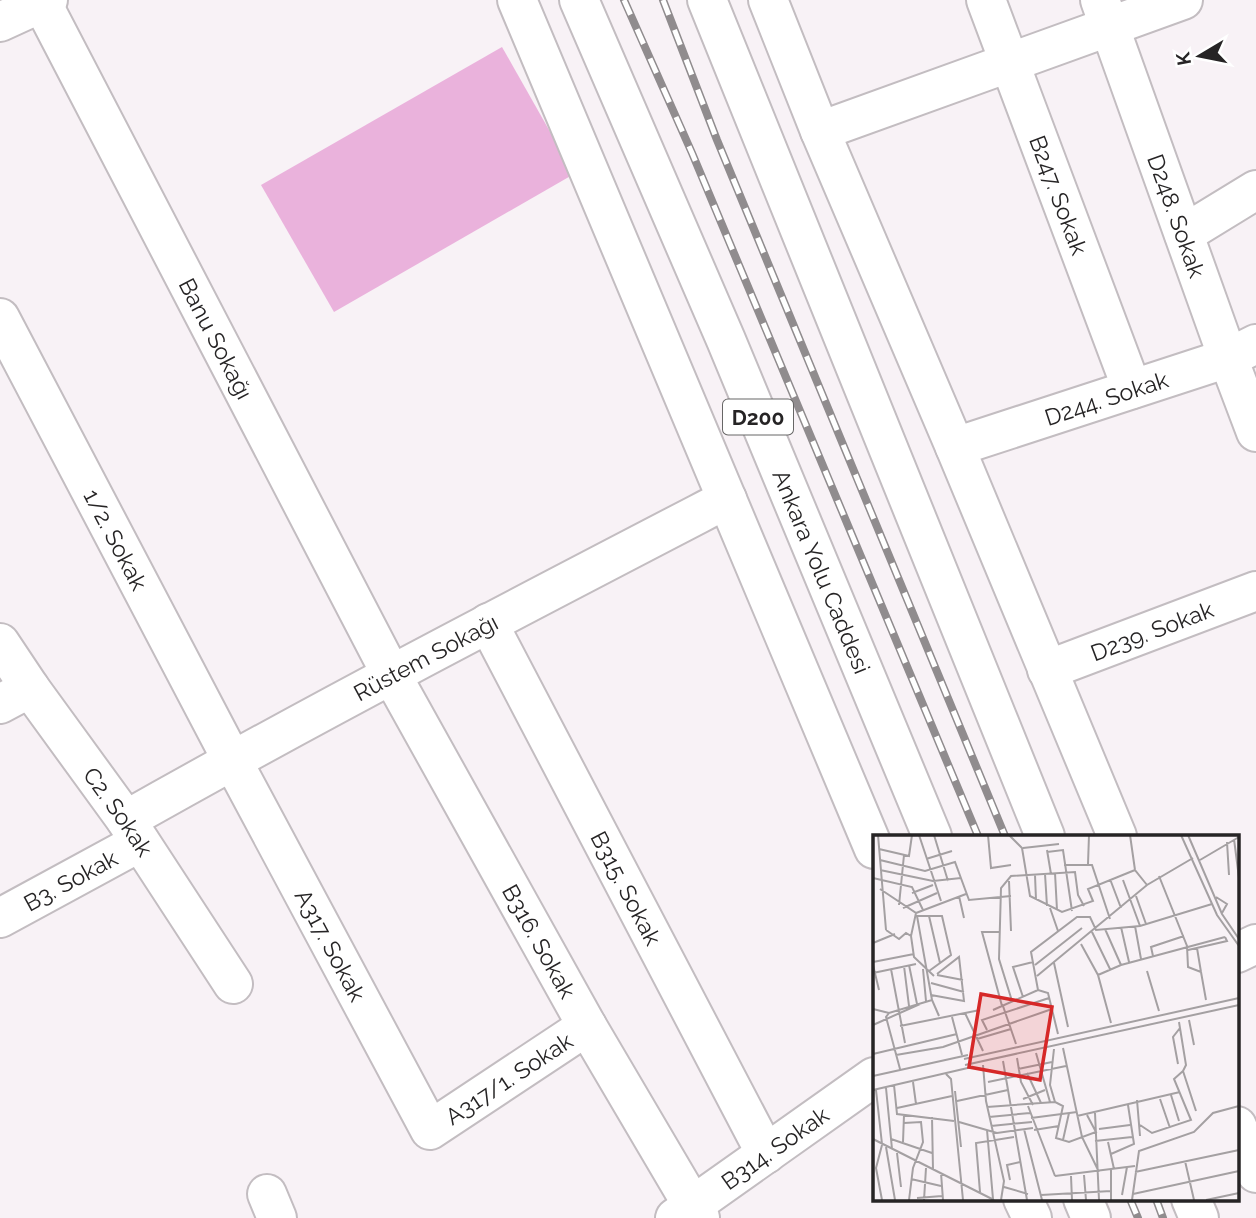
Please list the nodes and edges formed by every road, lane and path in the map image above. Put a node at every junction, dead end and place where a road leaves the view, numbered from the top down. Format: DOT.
graph roads {
  1 [pos="517,0"];
  2 [pos="579,0"];
  3 [pos="707,0"];
  4 [pos="768,0"];
  5 [pos="986,0"];
  6 [pos="1183,0"];
  7 [pos="45,1"];
  8 [pos="1105,14"];
  9 [pos="0,22"];
  10 [pos="1010,62"];
  11 [pos="820,131"];
  12 [pos="1256,190"];
  13 [pos="1185,234"];
  14 [pos="0,318"];
  15 [pos="1242,351"];
  16 [pos="1132,389"];
  17 [pos="1256,432"];
  18 [pos="955,447"];
  19 [pos="727,499"];
  20 [pos="1256,591"];
  21 [pos="488,623"];
  22 [pos="0,643"];
  23 [pos="1047,670"];
  24 [pos="391,674"];
  25 [pos="15,696"];
  26 [pos="232,760"];
  27 [pos="133,831"];
  28 [pos="932,835"];
  29 [pos="1045,835"];
  30 [pos="1117,835"];
  31 [pos="873,847"];
  32 [pos="0,918"];
  33 [pos="1256,944"];
  34 [pos="1238,953"];
  35 [pos="233,984"];
  36 [pos="587,1026"];
  37 [pos="873,1078"];
  38 [pos="1238,1128"];
  39 [pos="430,1130"];
  40 [pos="766,1154"];
  41 [pos="1256,1173"];
  42 [pos="1023,1200"];
  43 [pos="1083,1200"];
  44 [pos="1191,1200"];
  45 [pos="689,1214"];
  46 [pos="1032,1218"];
  47 [pos="1091,1218"];
  48 [pos="1199,1218"];
  1 -- 19 [label="main road"];
  2 -- 28 [label="main road, Ankara Yolu Caddesi / D200"];
  3 -- 29 [label="main road"];
  4 -- 11 [label="main road"];
  5 -- 10 [label="main road, B247. Sokak"];
  6 -- 8 [label="main road"];
  7 -- 9 [label="main road"];
  7 -- 24 [label="main road, Banu Sokağı"];
  8 -- 10 [label="main road"];
  8 -- 13 [label="main road, D248. Sokak"];
  10 -- 11 [label="main road"];
  10 -- 16 [label="main road, B247. Sokak"];
  11 -- 18 [label="main road"];
  12 -- 13 [label="main road"];
  13 -- 15 [label="main road, D248. Sokak"];
  14 -- 26 [label="main road, 1/2. Sokak"];
  15 -- 16 [label="main road, D244. Sokak"];
  15 -- 17 [label="main road, D248. Sokak"];
  16 -- 18 [label="main road, D244. Sokak"];
  18 -- 23 [label="main road"];
  19 -- 21 [label="main road, Rüstem Sokağı"];
  19 -- 31 [label="main road"];
  20 -- 23 [label="main road, D239. Sokak"];
  21 -- 24 [label="main road, Rüstem Sokağı"];
  21 -- 40 [label="main road, B315. Sokak"];
  22 -- 25 [label="main road, C2. Sokak"];
  23 -- 30 [label="main road"];
  24 -- 26 [label="main road, Rüstem Sokağı"];
  24 -- 36 [label="main road, B316. Sokak"];
  25 -- 27 [label="main road, C2. Sokak"];
  26 -- 27 [label="main road, Rüstem Sokağı"];
  26 -- 39 [label="main road, A317. Sokak"];
  27 -- 32 [label="main road, B3. Sokak"];
  27 -- 35 [label="main road, C2. Sokak"];
  33 -- 34 [label="main road"];
  36 -- 39 [label="main road, A317/1. Sokak"];
  36 -- 45 [label="main road, B316. Sokak"];
  37 -- 40 [label="main road, B314. Sokak"];
  38 -- 41 [label="main road"];
  40 -- 45 [label="main road, B314. Sokak"];
  42 -- 46 [label="main road"];
  43 -- 47 [label="main road"];
  44 -- 48 [label="main road"];
}
